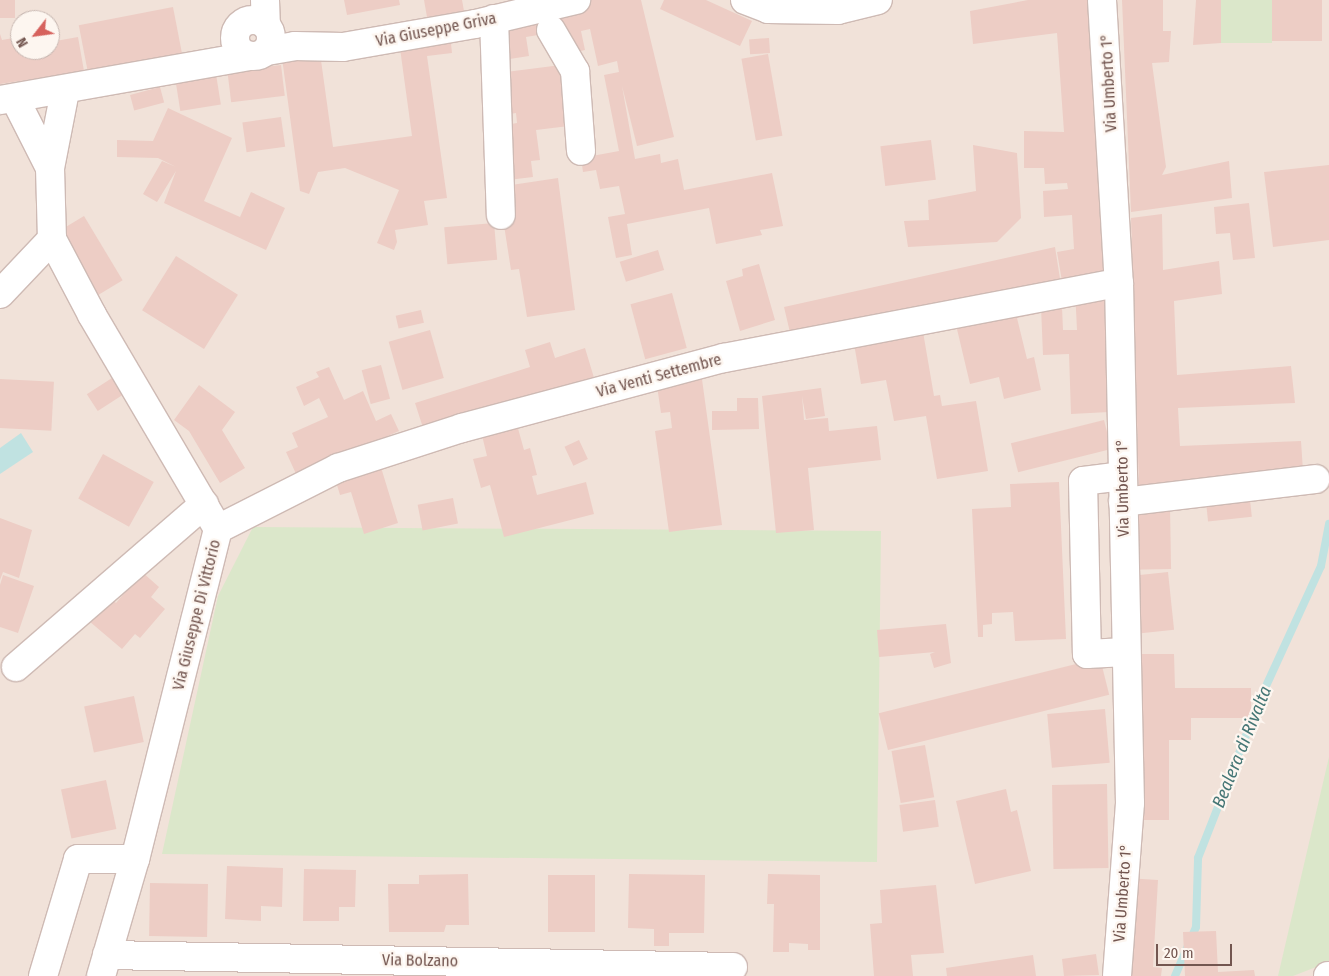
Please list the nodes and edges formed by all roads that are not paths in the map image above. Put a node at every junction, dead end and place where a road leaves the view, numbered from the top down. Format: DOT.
graph roads {
  1 [pos="252,0"];
  2 [pos="576,0"];
  3 [pos="745,0"];
  4 [pos="878,0"];
  5 [pos="1102,0"];
  6 [pos="494,19"];
  7 [pos="551,30"];
  8 [pos="256,32"];
  9 [pos="66,91"];
  10 [pos="7,100"];
  11 [pos="581,151"];
  12 [pos="50,168"];
  13 [pos="501,214"];
  14 [pos="52,238"];
  15 [pos="1119,283"];
  16 [pos="0,294"];
  17 [pos="1316,479"];
  18 [pos="1123,489"];
  19 [pos="204,504"];
  20 [pos="218,528"];
  21 [pos="1126,652"];
  22 [pos="16,668"];
  23 [pos="135,859"];
  24 [pos="104,965"];
  25 [pos="733,967"];
  26 [pos="510,969"];
  27 [pos="42,976"];
  28 [pos="1117,976"];
  1 -- 8 [label="street"];
  2 -- 6 [label="street, Via Giuseppe Griva"];
  3 -- 4 [label="street"];
  5 -- 15 [label="street, Via Umberto 1°"];
  6 -- 8 [label="street, Via Giuseppe Griva"];
  6 -- 13 [label="street"];
  7 -- 11 [label="street"];
  8 -- 9 [label="street, Via Giuseppe Griva"];
  9 -- 10 [label="street, Via Giuseppe Griva"];
  9 -- 12 [label="street, Via Giuseppe Di Vittorio"];
  10 -- 12 [label="street, Via Giuseppe Di Vittorio"];
  12 -- 14 [label="street, Via Giuseppe Di Vittorio"];
  14 -- 16 [label="street"];
  14 -- 19 [label="street, Via Giuseppe Di Vittorio"];
  15 -- 18 [label="street, Via Umberto 1°"];
  15 -- 20 [label="street, Via Venti Settembre"];
  17 -- 18 [label="street"];
  18 -- 21 [label="street, Via Umberto 1°"];
  18 -- 21 [label="street"];
  19 -- 20 [label="street, Via Giuseppe Di Vittorio"];
  19 -- 22 [label="street"];
  20 -- 23 [label="street, Via Giuseppe Di Vittorio"];
  21 -- 28 [label="street, Via Umberto 1°"];
  23 -- 24 [label="street, Via Giuseppe Di Vittorio"];
  23 -- 27 [label="street"];
  24 -- 26 [label="street, Via Bolzano"];
  25 -- 26 [label="street, Via Bolzano"];
}
